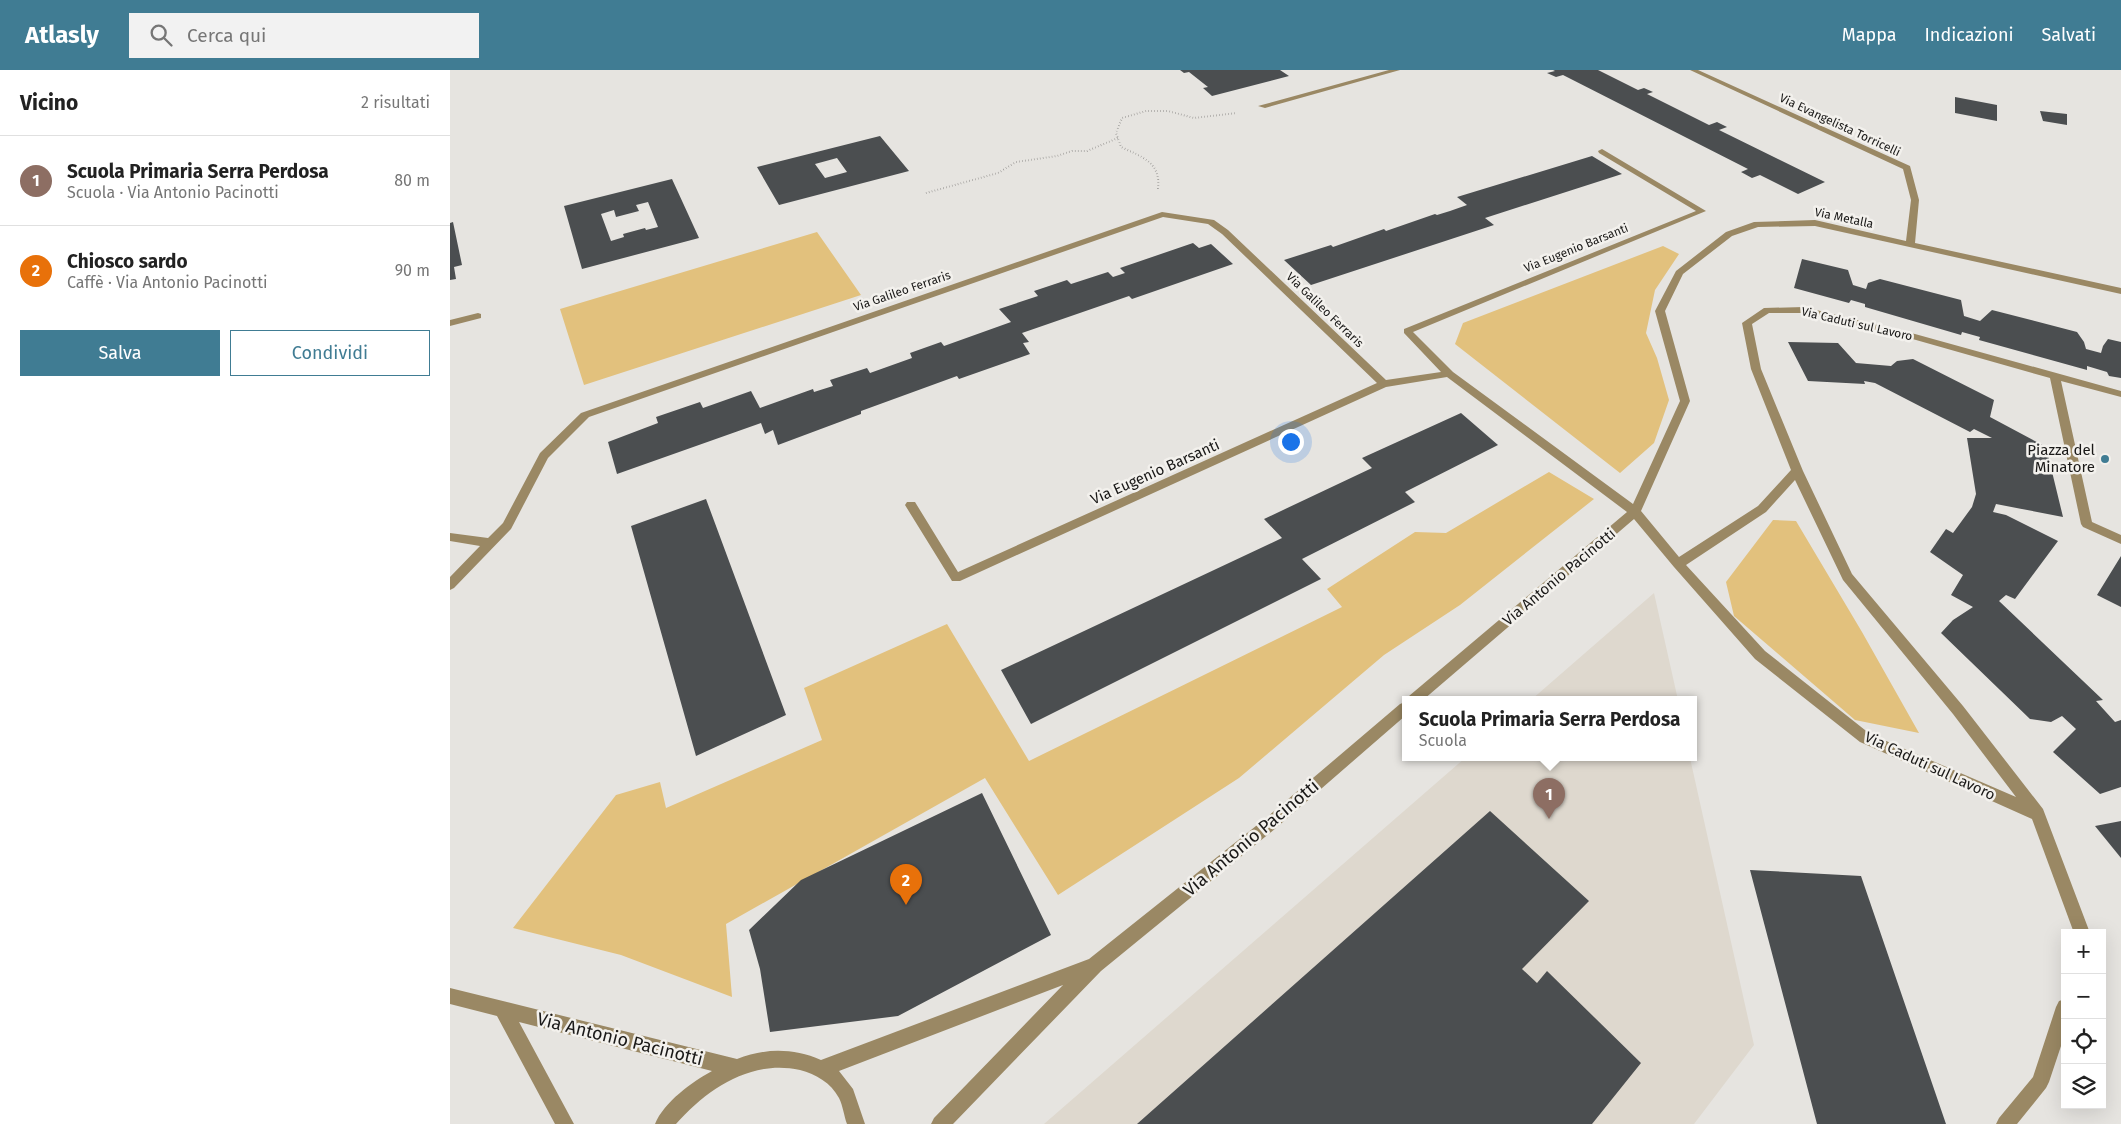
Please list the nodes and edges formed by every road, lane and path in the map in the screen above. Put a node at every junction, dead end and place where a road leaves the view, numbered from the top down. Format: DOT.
graph roads {
  1 [pos="1397,70"];
  2 [pos="1693,70"];
  3 [pos="1262,106"];
  4 [pos="1118,138"];
  5 [pos="1602,152"];
  6 [pos="926,193"];
  7 [pos="1148,219"];
  8 [pos="1910,245"];
  9 [pos="2121,291"];
  10 [pos="478,316"];
  11 [pos="450,323"];
  12 [pos="1448,374"];
  13 [pos="2055,376"];
  14 [pos="1384,384"];
  15 [pos="2121,394"];
  16 [pos="1797,471"];
  17 [pos="911,505"];
  18 [pos="1635,512"];
  19 [pos="450,537"];
  20 [pos="2121,540"];
  21 [pos="490,544"];
  22 [pos="1678,564"];
  23 [pos="450,584"];
  24 [pos="1419,696"];
  25 [pos="1402,711"];
  26 [pos="2038,814"];
  27 [pos="2081,929"];
  28 [pos="1095,965"];
  29 [pos="450,996"];
  30 [pos="503,1010"];
  31 [pos="2061,1019"];
  32 [pos="736,1068"];
  33 [pos="822,1068"];
  34 [pos="565,1124"];
  35 [pos="664,1124"];
  36 [pos="856,1124"];
  37 [pos="940,1124"];
  38 [pos="2005,1124"];
  1 -- 3 [label="street"];
  2 -- 8 [label="street, Via Evangelista Torricelli"];
  3 -- 4 [label="path"];
  4 -- 6 [label="path"];
  4 -- 7 [label="path"];
  5 -- 12 [label="street, Via Eugenio Barsanti"];
  7 -- 14 [label="street, Via Galileo Ferraris"];
  7 -- 21 [label="street, Via Galileo Ferraris"];
  8 -- 9 [label="street, Via Metalla"];
  8 -- 18 [label="street, Via Metalla"];
  10 -- 11 [label="street"];
  12 -- 14 [label="street, Via Eugenio Barsanti"];
  12 -- 18 [label="street, Via Eugenio Barsanti"];
  13 -- 15 [label="street, Via Caduti sul Lavoro"];
  13 -- 16 [label="street, Via Caduti sul Lavoro"];
  13 -- 20 [label="street"];
  14 -- 17 [label="street, Via Eugenio Barsanti"];
  16 -- 22 [label="street"];
  16 -- 26 [label="street, Via Caduti sul Lavoro"];
  18 -- 22 [label="street, Via Caduti sul Lavoro"];
  18 -- 24 [label="street, Via Antonio Pacinotti"];
  19 -- 21 [label="street"];
  21 -- 23 [label="street, Via Galileo Ferraris"];
  22 -- 26 [label="street, Via Caduti sul Lavoro"];
  25 -- 28 [label="street, Via Antonio Pacinotti"];
  26 -- 27 [label="street, Via Caduti sul Lavoro"];
  28 -- 33 [label="street, Via Antonio Pacinotti"];
  28 -- 37 [label="street, Via Antonio Pacinotti"];
  29 -- 30 [label="street, Via Antonio Pacinotti"];
  30 -- 32 [label="street, Via Antonio Pacinotti"];
  30 -- 34 [label="street, Via Antonio Pacinotti"];
  31 -- 38 [label="street"];
  32 -- 33 [label="street"];
  32 -- 35 [label="street"];
  33 -- 36 [label="street"];
}
